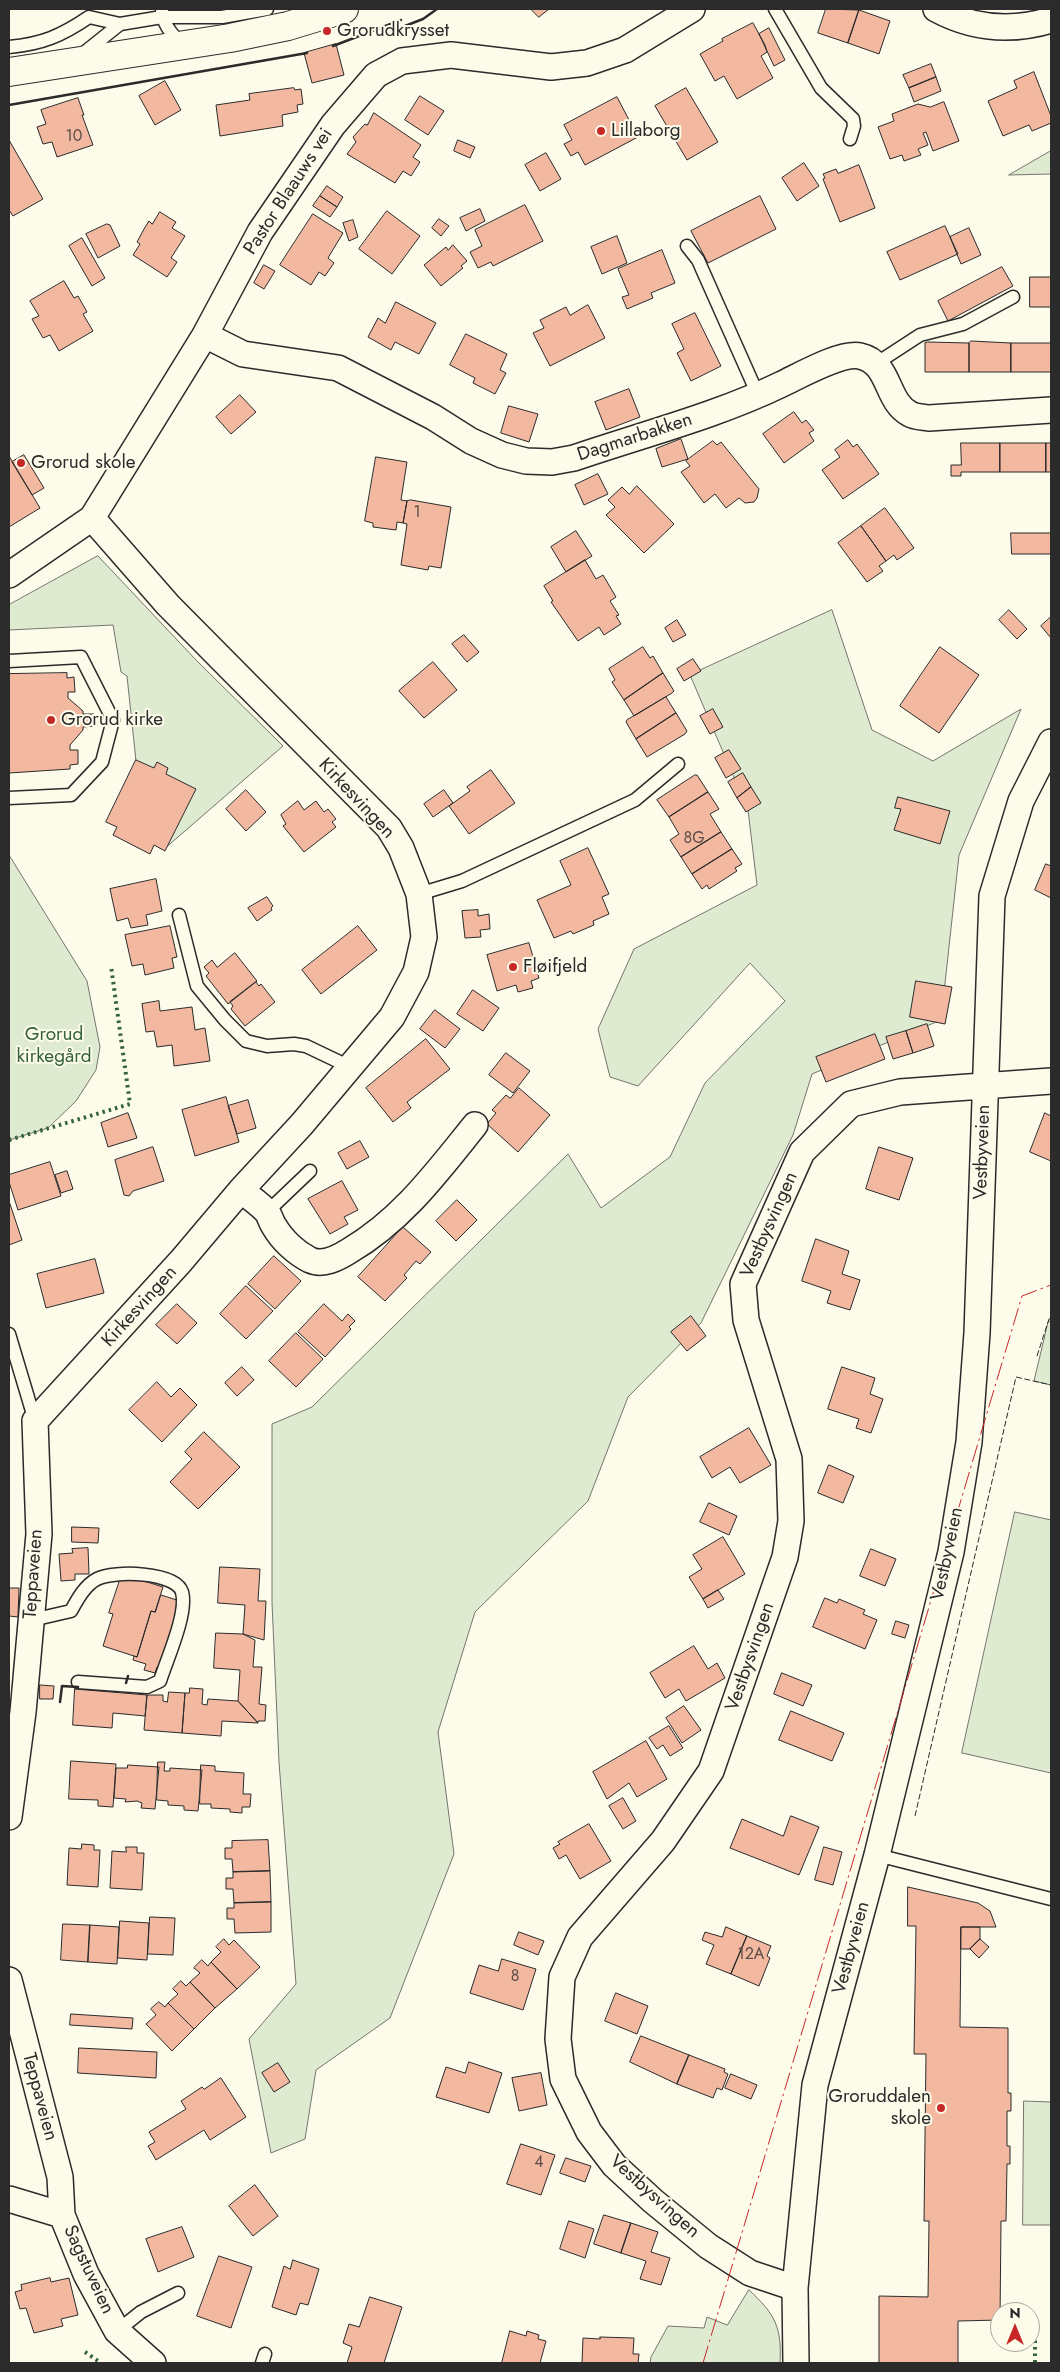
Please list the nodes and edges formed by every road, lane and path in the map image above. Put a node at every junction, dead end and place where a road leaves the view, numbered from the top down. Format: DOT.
graph roads {
  1 [pos="267,9"];
  2 [pos="344,9"];
  3 [pos="692,9"];
  4 [pos="775,9"];
  5 [pos="936,9"];
  6 [pos="88,13"];
  7 [pos="162,13"];
  8 [pos="1051,20"];
  9 [pos="120,24"];
  10 [pos="182,44"];
  11 [pos="9,47"];
  12 [pos="72,62"];
  13 [pos="9,72"];
  14 [pos="850,139"];
  15 [pos="687,246"];
  16 [pos="1013,297"];
  17 [pos="204,334"];
  18 [pos="877,363"];
  19 [pos="758,396"];
  20 [pos="1051,410"];
  21 [pos="92,518"];
  22 [pos="9,575"];
  23 [pos="9,661"];
  24 [pos="1051,742"];
  25 [pos="678,764"];
  26 [pos="9,798"];
  27 [pos="419,894"];
  28 [pos="179,915"];
  29 [pos="350,1067"];
  30 [pos="1051,1081"];
  31 [pos="985,1087"];
  32 [pos="475,1125"];
  33 [pos="310,1171"];
  34 [pos="241,1190"];
  35 [pos="267,1212"];
  36 [pos="9,1334"];
  37 [pos="35,1421"];
  38 [pos="32,1620"];
  39 [pos="78,1682"];
  40 [pos="9,1817"];
  41 [pos="877,1855"];
  42 [pos="1051,1899"];
  43 [pos="9,1980"];
  44 [pos="9,2199"];
  45 [pos="62,2215"];
  46 [pos="795,2288"];
  47 [pos="178,2293"];
  48 [pos="117,2331"];
  49 [pos="154,2363"];
  50 [pos="796,2363"];
  1 -- 7 [label="lane"];
  2 -- 10 [label="highway"];
  3 -- 17 [label="street, Pastor Blaauws vei"];
  4 -- 14 [label="lane"];
  5 -- 8 [label="street"];
  6 -- 9 [label="lane"];
  6 -- 11 [label="lane"];
  7 -- 9 [label="lane"];
  7 -- 10 [label="lane"];
  9 -- 12 [label="lane"];
  10 -- 12 [label="highway"];
  12 -- 13 [label="highway"];
  15 -- 19 [label="lane"];
  16 -- 18 [label="lane"];
  17 -- 19 [label="street, Dagmarbakken"];
  17 -- 21 [label="street, Pastor Blaauws vei"];
  18 -- 19 [label="street, Dagmarbakken"];
  18 -- 20 [label="street"];
  21 -- 22 [label="street, Pastor Blaauws vei"];
  21 -- 27 [label="street, Kirkesvingen"];
  23 -- 26 [label="lane"];
  24 -- 31 [label="street, Vestbyveien"];
  25 -- 27 [label="lane"];
  27 -- 29 [label="street, Kirkesvingen"];
  28 -- 29 [label="lane"];
  29 -- 34 [label="street, Kirkesvingen"];
  30 -- 31 [label="street, Vestbysvingen"];
  31 -- 41 [label="street, Vestbyveien"];
  31 -- 46 [label="street, Vestbysvingen"];
  32 -- 35 [label="street"];
  33 -- 35 [label="lane"];
  34 -- 35 [label="street"];
  34 -- 37 [label="street, Kirkesvingen"];
  36 -- 37 [label="lane, Teppaveien"];
  37 -- 38 [label="street, Teppaveien"];
  38 -- 39 [label="lane"];
  38 -- 40 [label="street, Teppaveien"];
  41 -- 42 [label="lane"];
  41 -- 46 [label="street, Vestbyveien"];
  43 -- 45 [label="street, Teppaveien"];
  44 -- 45 [label="street, Sagstuveien"];
  45 -- 48 [label="street, Sagstuveien"];
  46 -- 50 [label="street, Vestbyveien"];
  47 -- 48 [label="lane"];
  48 -- 49 [label="street, Sagstuveien"];
}
